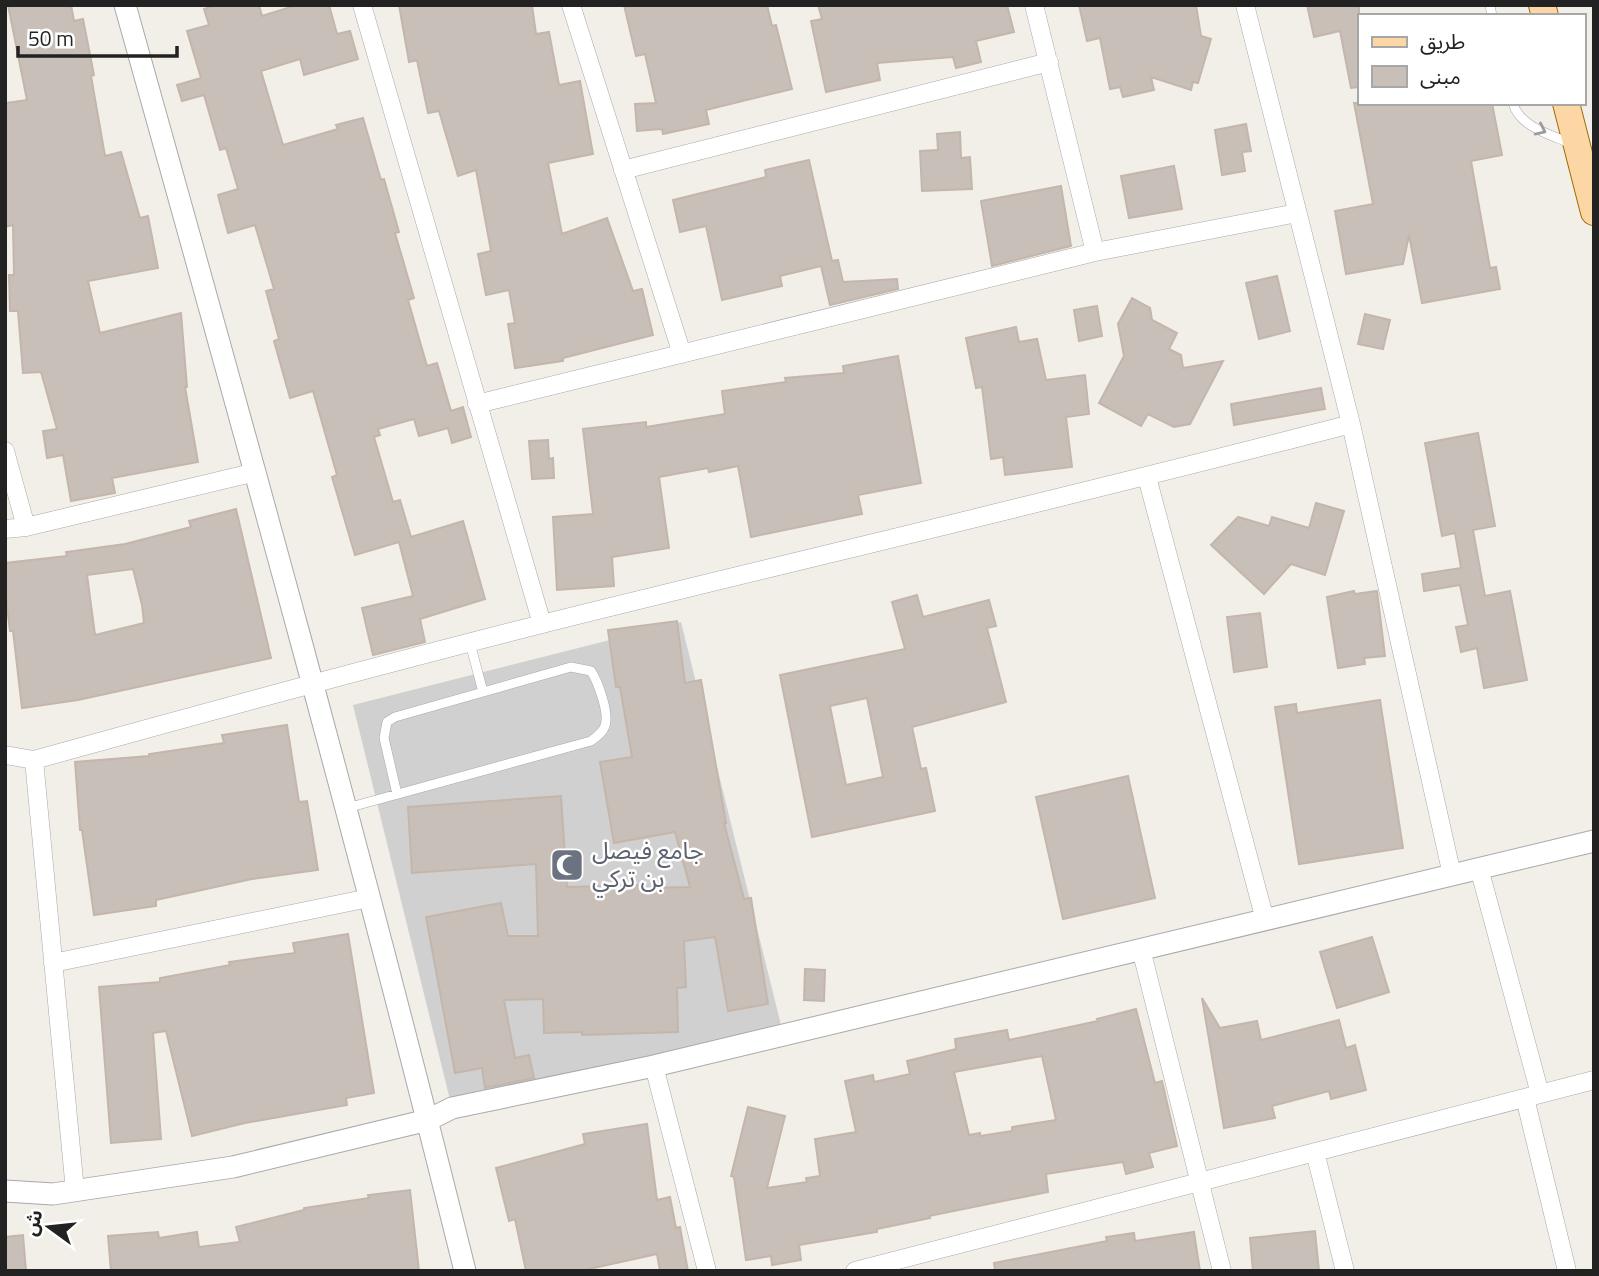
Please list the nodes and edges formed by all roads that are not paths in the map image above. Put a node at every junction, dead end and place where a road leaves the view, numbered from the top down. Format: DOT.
graph roads {
  1 [pos="125,5"];
  2 [pos="362,5"];
  3 [pos="570,5"];
  4 [pos="1034,5"];
  5 [pos="1245,5"];
  6 [pos="1048,62"];
  7 [pos="1514,105"];
  8 [pos="1566,105"];
  9 [pos="1577,147"];
  10 [pos="623,170"];
  11 [pos="1297,212"];
  12 [pos="1594,212"];
  13 [pos="1095,252"];
  14 [pos="682,354"];
  15 [pos="477,404"];
  16 [pos="1351,424"];
  17 [pos="5,451"];
  18 [pos="256,472"];
  19 [pos="1147,477"];
  20 [pos="26,527"];
  21 [pos="5,529"];
  22 [pos="542,625"];
  23 [pos="470,643"];
  24 [pos="312,684"];
  25 [pos="483,692"];
  26 [pos="5,755"];
  27 [pos="34,760"];
  28 [pos="397,794"];
  29 [pos="345,808"];
  30 [pos="1594,841"];
  31 [pos="1479,868"];
  32 [pos="1452,875"];
  33 [pos="369,898"];
  34 [pos="1265,920"];
  35 [pos="1141,949"];
  36 [pos="53,963"];
  37 [pos="654,1066"];
  38 [pos="1594,1080"];
  39 [pos="1533,1096"];
  40 [pos="428,1120"];
  41 [pos="1315,1152"];
  42 [pos="1199,1182"];
  43 [pos="5,1191"];
  44 [pos="75,1191"];
  45 [pos="911,1264"];
  46 [pos="466,1271"];
  47 [pos="707,1271"];
  48 [pos="855,1271"];
  49 [pos="1222,1271"];
  50 [pos="1345,1271"];
  51 [pos="1567,1271"];
  1 -- 18 [label="street"];
  2 -- 15 [label="street"];
  3 -- 10 [label="street"];
  4 -- 6 [label="street"];
  5 -- 11 [label="street"];
  6 -- 10 [label="street"];
  6 -- 13 [label="street"];
  7 -- 9 [label="lane, one-way"];
  8 -- 9 [label="main road"];
  9 -- 12 [label="main road"];
  10 -- 14 [label="street"];
  11 -- 13 [label="street"];
  11 -- 16 [label="street"];
  13 -- 14 [label="street"];
  14 -- 15 [label="street"];
  15 -- 22 [label="street"];
  16 -- 19 [label="street"];
  16 -- 32 [label="street"];
  17 -- 20 [label="street"];
  18 -- 20 [label="street"];
  18 -- 24 [label="street"];
  19 -- 22 [label="street"];
  19 -- 34 [label="street"];
  20 -- 21 [label="street"];
  22 -- 23 [label="street"];
  23 -- 24 [label="street"];
  23 -- 25 [label="lane"];
  24 -- 27 [label="street"];
  24 -- 29 [label="street"];
  25 -- 28 [label="lane"];
  25 -- 28 [label="lane"];
  26 -- 27 [label="street"];
  27 -- 36 [label="street"];
  28 -- 29 [label="lane"];
  29 -- 33 [label="street"];
  30 -- 31 [label="street"];
  31 -- 32 [label="street"];
  31 -- 39 [label="street"];
  32 -- 34 [label="street"];
  33 -- 36 [label="street"];
  33 -- 40 [label="street"];
  34 -- 35 [label="street"];
  35 -- 37 [label="street"];
  35 -- 42 [label="street"];
  36 -- 44 [label="street"];
  37 -- 40 [label="street"];
  37 -- 47 [label="street"];
  38 -- 39 [label="street"];
  39 -- 41 [label="street"];
  39 -- 51 [label="street"];
  40 -- 44 [label="street"];
  40 -- 46 [label="street"];
  41 -- 42 [label="street"];
  41 -- 50 [label="street"];
  42 -- 45 [label="street"];
  42 -- 49 [label="street"];
  43 -- 44 [label="street"];
  45 -- 48 [label="street"];
}
